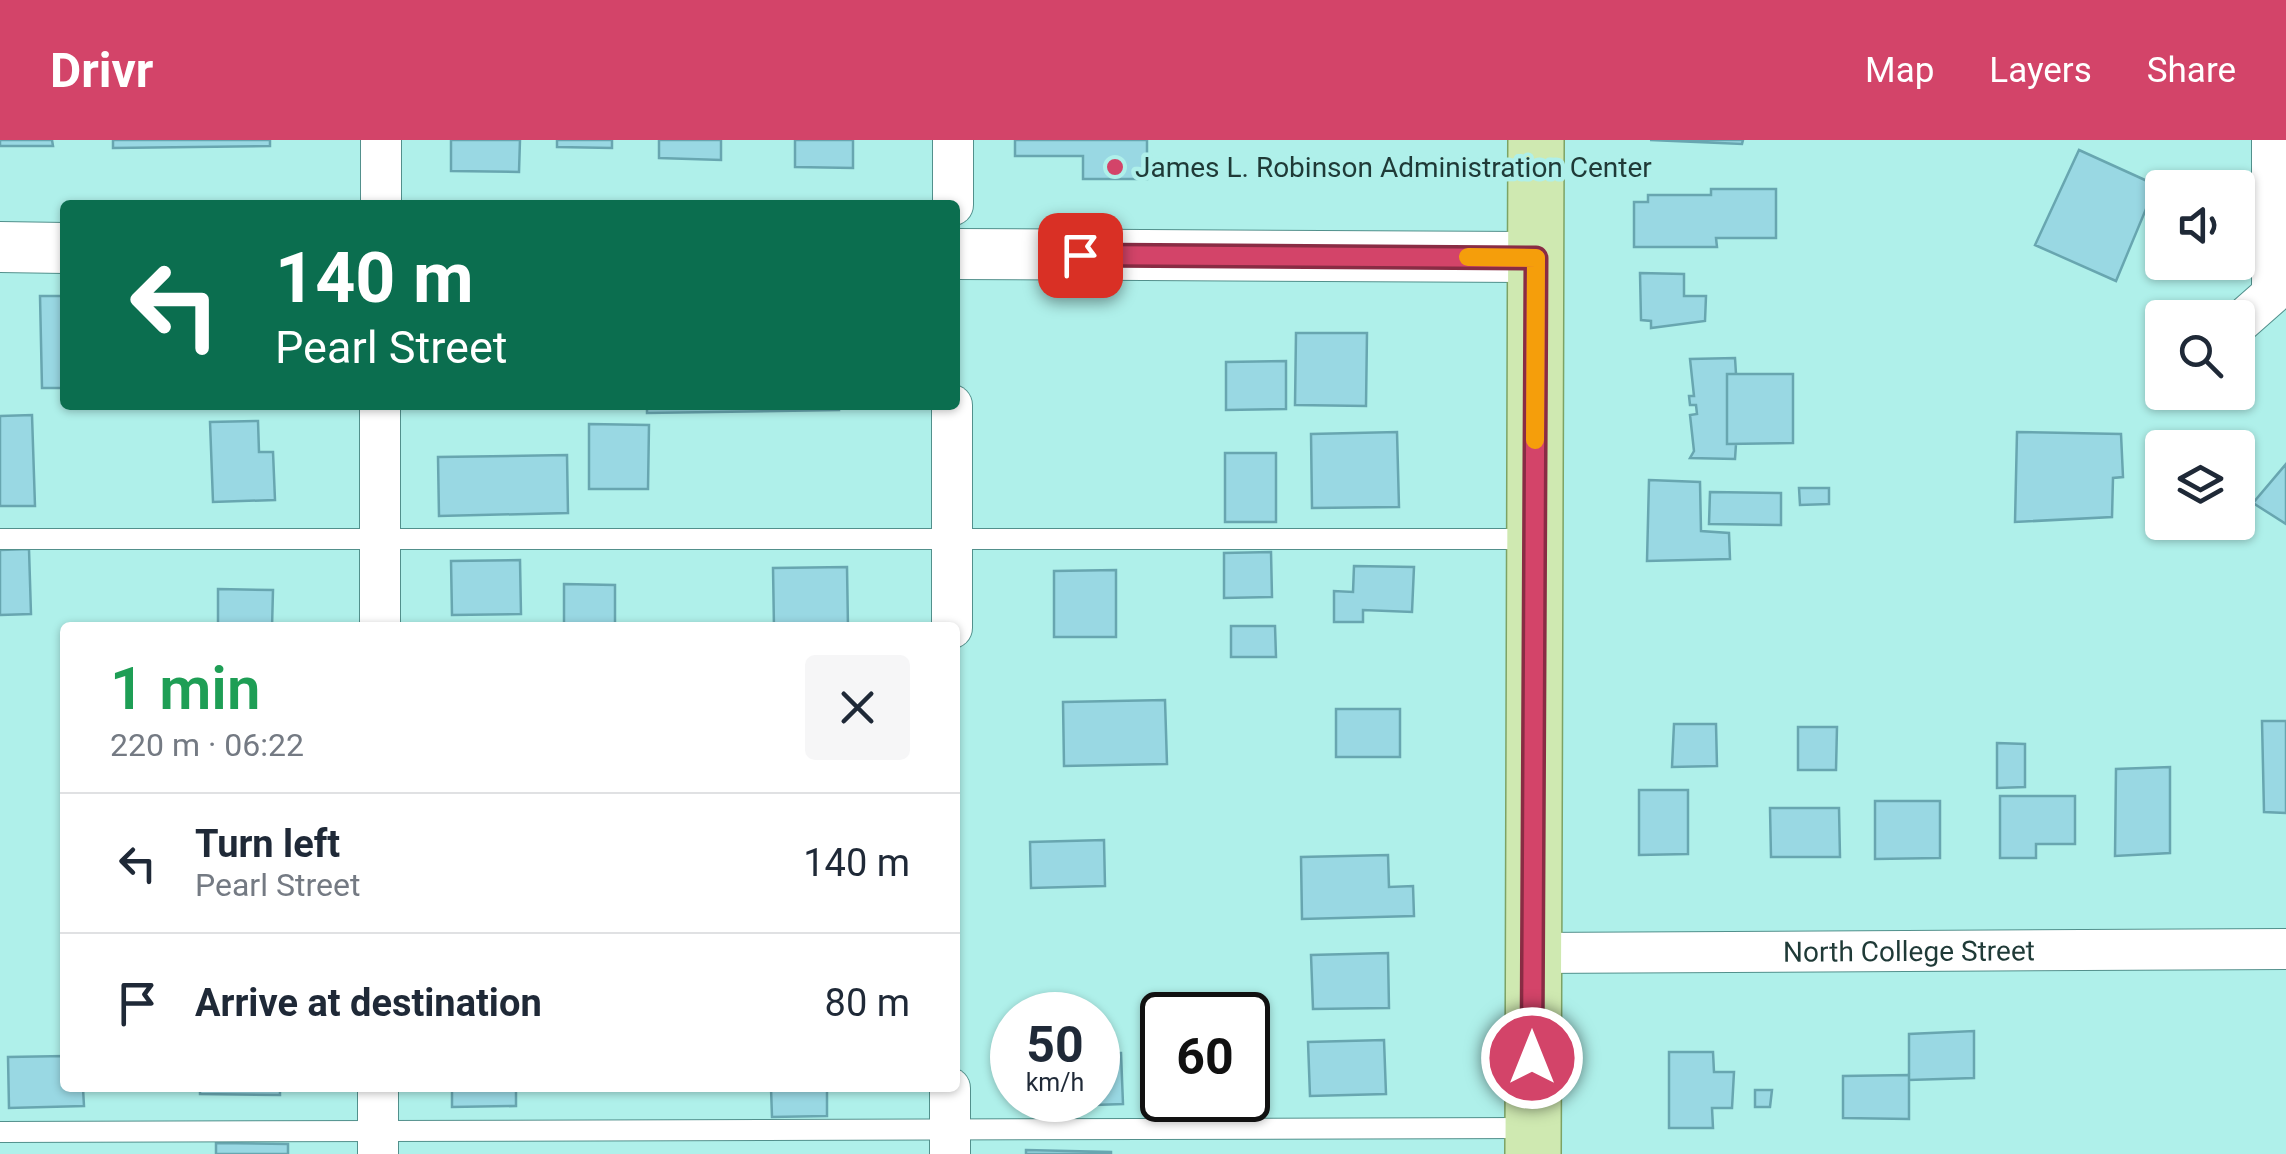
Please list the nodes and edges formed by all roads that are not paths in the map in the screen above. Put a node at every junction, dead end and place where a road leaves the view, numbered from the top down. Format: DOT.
graph roads {
  1 [pos="381,140"];
  2 [pos="954,140"];
  3 [pos="1536,140"];
  4 [pos="2272,140"];
  5 [pos="381,200"];
  6 [pos="953,200"];
  7 [pos="0,247"];
  8 [pos="60,248"];
  9 [pos="960,254"];
  10 [pos="1536,258"];
  11 [pos="2255,309"];
  12 [pos="380,410"];
  13 [pos="952,410"];
  14 [pos="380,536"];
  15 [pos="0,539"];
  16 [pos="952,539"];
  17 [pos="1534,539"];
  18 [pos="380,622"];
  19 [pos="952,622"];
  20 [pos="2286,949"];
  21 [pos="1532,953"];
  22 [pos="378,1092"];
  23 [pos="950,1092"];
  24 [pos="0,1132"];
  25 [pos="1533,1141"];
  26 [pos="378,1142"];
  27 [pos="950,1143"];
  1 -- 5 [label="street"];
  2 -- 6 [label="street"];
  3 -- 10 [label="main road"];
  4 -- 11 [label="street"];
  7 -- 8 [label="street"];
  9 -- 10 [label="street"];
  10 -- 17 [label="main road"];
  12 -- 14 [label="street"];
  13 -- 16 [label="street"];
  14 -- 15 [label="lane"];
  14 -- 16 [label="lane"];
  14 -- 18 [label="street"];
  16 -- 17 [label="lane"];
  16 -- 19 [label="street"];
  17 -- 21 [label="main road"];
  20 -- 21 [label="street, North College Street"];
  21 -- 25 [label="main road"];
  22 -- 26 [label="street"];
  23 -- 27 [label="street"];
  24 -- 26 [label="lane"];
  25 -- 27 [label="lane"];
  26 -- 27 [label="lane"];
}
